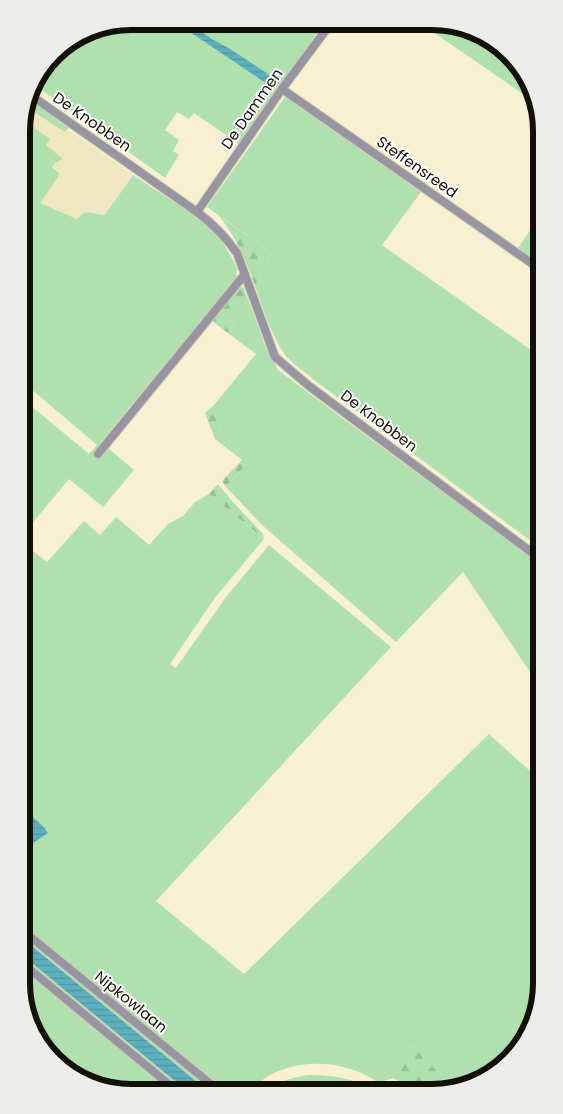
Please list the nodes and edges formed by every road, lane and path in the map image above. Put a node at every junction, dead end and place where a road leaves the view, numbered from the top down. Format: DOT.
graph roads {
  1 [pos="325,30"];
  2 [pos="282,89"];
  3 [pos="35,99"];
  4 [pos="197,212"];
  5 [pos="533,264"];
  6 [pos="245,274"];
  7 [pos="98,454"];
  8 [pos="533,554"];
  9 [pos="30,937"];
  10 [pos="30,969"];
  11 [pos="169,1084"];
  12 [pos="211,1084"];
  1 -- 2 [label="street, De Dammen"];
  2 -- 4 [label="street, De Dammen"];
  2 -- 5 [label="street, Steffensreed"];
  3 -- 4 [label="street, De Knobben"];
  4 -- 6 [label="street, De Knobben"];
  6 -- 7 [label="street"];
  6 -- 8 [label="street, De Knobben"];
  9 -- 12 [label="street, Nipkowlaan"];
  10 -- 11 [label="street"];
}
